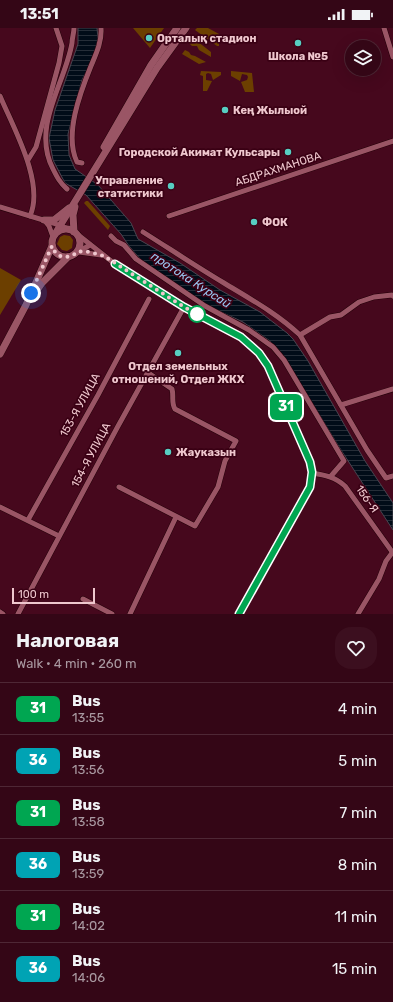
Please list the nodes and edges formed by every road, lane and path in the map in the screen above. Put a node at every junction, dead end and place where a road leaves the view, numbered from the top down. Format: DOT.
graph roads {
  1 [pos="56,28"];
  2 [pos="74,28"];
  3 [pos="101,28"];
  4 [pos="177,28"];
  5 [pos="186,28"];
  6 [pos="384,28"];
  7 [pos="393,57"];
  8 [pos="0,96"];
  9 [pos="393,141"];
  10 [pos="28,160"];
  11 [pos="82,164"];
  12 [pos="92,173"];
  13 [pos="67,189"];
  14 [pos="76,201"];
  15 [pos="0,206"];
  16 [pos="30,216"];
  17 [pos="169,216"];
  18 [pos="44,220"];
  19 [pos="60,225"];
  20 [pos="73,232"];
  21 [pos="143,232"];
  22 [pos="54,236"];
  23 [pos="111,236"];
  24 [pos="90,245"];
  25 [pos="52,246"];
  26 [pos="73,255"];
  27 [pos="104,256"];
  28 [pos="393,296"];
  29 [pos="149,299"];
  30 [pos="26,305"];
  31 [pos="184,307"];
  32 [pos="300,335"];
  33 [pos="0,354"];
  34 [pos="147,372"];
  35 [pos="393,389"];
  36 [pos="341,404"];
  37 [pos="312,472"];
  38 [pos="331,476"];
  39 [pos="393,476"];
  40 [pos="119,487"];
  41 [pos="0,507"];
  42 [pos="176,517"];
  43 [pos="28,520"];
  44 [pos="59,536"];
  45 [pos="393,553"];
  46 [pos="83,599"];
  47 [pos="0,612"];
  48 [pos="3,614"];
  49 [pos="18,614"];
  50 [pos="112,614"];
  51 [pos="130,614"];
  52 [pos="239,614"];
  53 [pos="358,614"];
  1 -- 10 [label="street"];
  2 -- 13 [label="street"];
  3 -- 11 [label="street"];
  4 -- 12 [label="street"];
  5 -- 12 [label="street"];
  6 -- 7 [label="street"];
  8 -- 10 [label="street"];
  9 -- 17 [label="street, АБДРАХМАНОВА"];
  10 -- 16 [label="street"];
  12 -- 14 [label="street"];
  14 -- 18 [label="street"];
  14 -- 19 [label="street"];
  14 -- 20 [label="street"];
  15 -- 16 [label="street"];
  16 -- 18 [label="street"];
  18 -- 19 [label="street"];
  18 -- 22 [label="street"];
  19 -- 20 [label="street"];
  19 -- 22 [label="street"];
  20 -- 22 [label="street"];
  20 -- 24 [label="street"];
  20 -- 26 [label="street"];
  21 -- 32 [label="street"];
  22 -- 25 [label="street"];
  23 -- 38 [label="street"];
  24 -- 26 [label="street"];
  24 -- 27 [label="street"];
  25 -- 26 [label="street"];
  25 -- 30 [label="street"];
  26 -- 27 [label="street"];
  26 -- 30 [label="street"];
  27 -- 31 [label="street"];
  28 -- 32 [label="street"];
  29 -- 43 [label="street, 153-Я УЛИЦА"];
  30 -- 33 [label="street"];
  31 -- 34 [label="street, 154-Я УЛИЦА"];
  31 -- 37 [label="street"];
  32 -- 36 [label="street"];
  34 -- 42 [label="street"];
  34 -- 44 [label="street, 154-Я УЛИЦА"];
  35 -- 36 [label="street"];
  36 -- 39 [label="street"];
  37 -- 38 [label="street, 156-Я"];
  37 -- 52 [label="street"];
  38 -- 45 [label="street, 156-Я"];
  40 -- 42 [label="street"];
  41 -- 43 [label="street"];
  42 -- 51 [label="street"];
  43 -- 44 [label="street"];
  44 -- 49 [label="street, 154-Я УЛИЦА"];
  45 -- 53 [label="street"];
  46 -- 50 [label="street"];
  47 -- 48 [label="street"];
}
